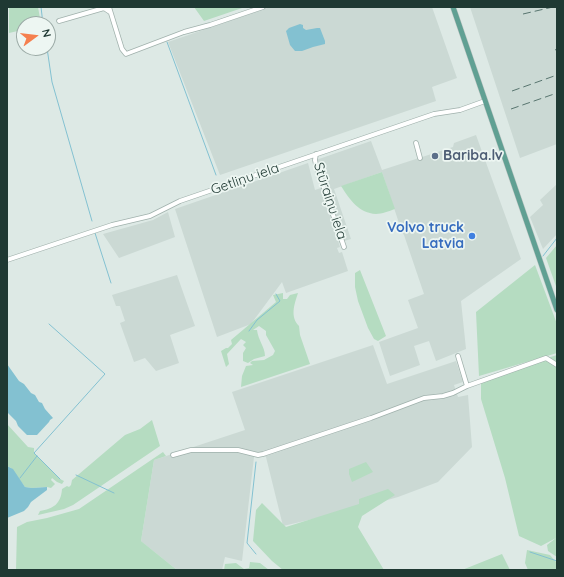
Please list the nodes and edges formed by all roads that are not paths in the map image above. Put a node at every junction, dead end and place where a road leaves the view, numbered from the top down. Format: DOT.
graph roads {
  1 [pos="263,7"];
  2 [pos="453,7"];
  3 [pos="110,9"];
  4 [pos="59,21"];
  5 [pos="485,101"];
  6 [pos="416,143"];
  7 [pos="316,154"];
  8 [pos="420,158"];
  9 [pos="344,248"];
  10 [pos="7,260"];
  11 [pos="557,310"];
  12 [pos="458,356"];
  13 [pos="557,365"];
  14 [pos="467,386"];
  15 [pos="174,455"];
  1 -- 3 [label="street"];
  2 -- 5 [label="main road"];
  3 -- 4 [label="street"];
  5 -- 7 [label="street, Getliņu iela"];
  5 -- 11 [label="main road"];
  6 -- 8 [label="street"];
  7 -- 9 [label="street, Stūraiņu iela"];
  7 -- 10 [label="street, Getliņu iela"];
  12 -- 14 [label="street"];
  13 -- 14 [label="street"];
  14 -- 15 [label="street"];
}
